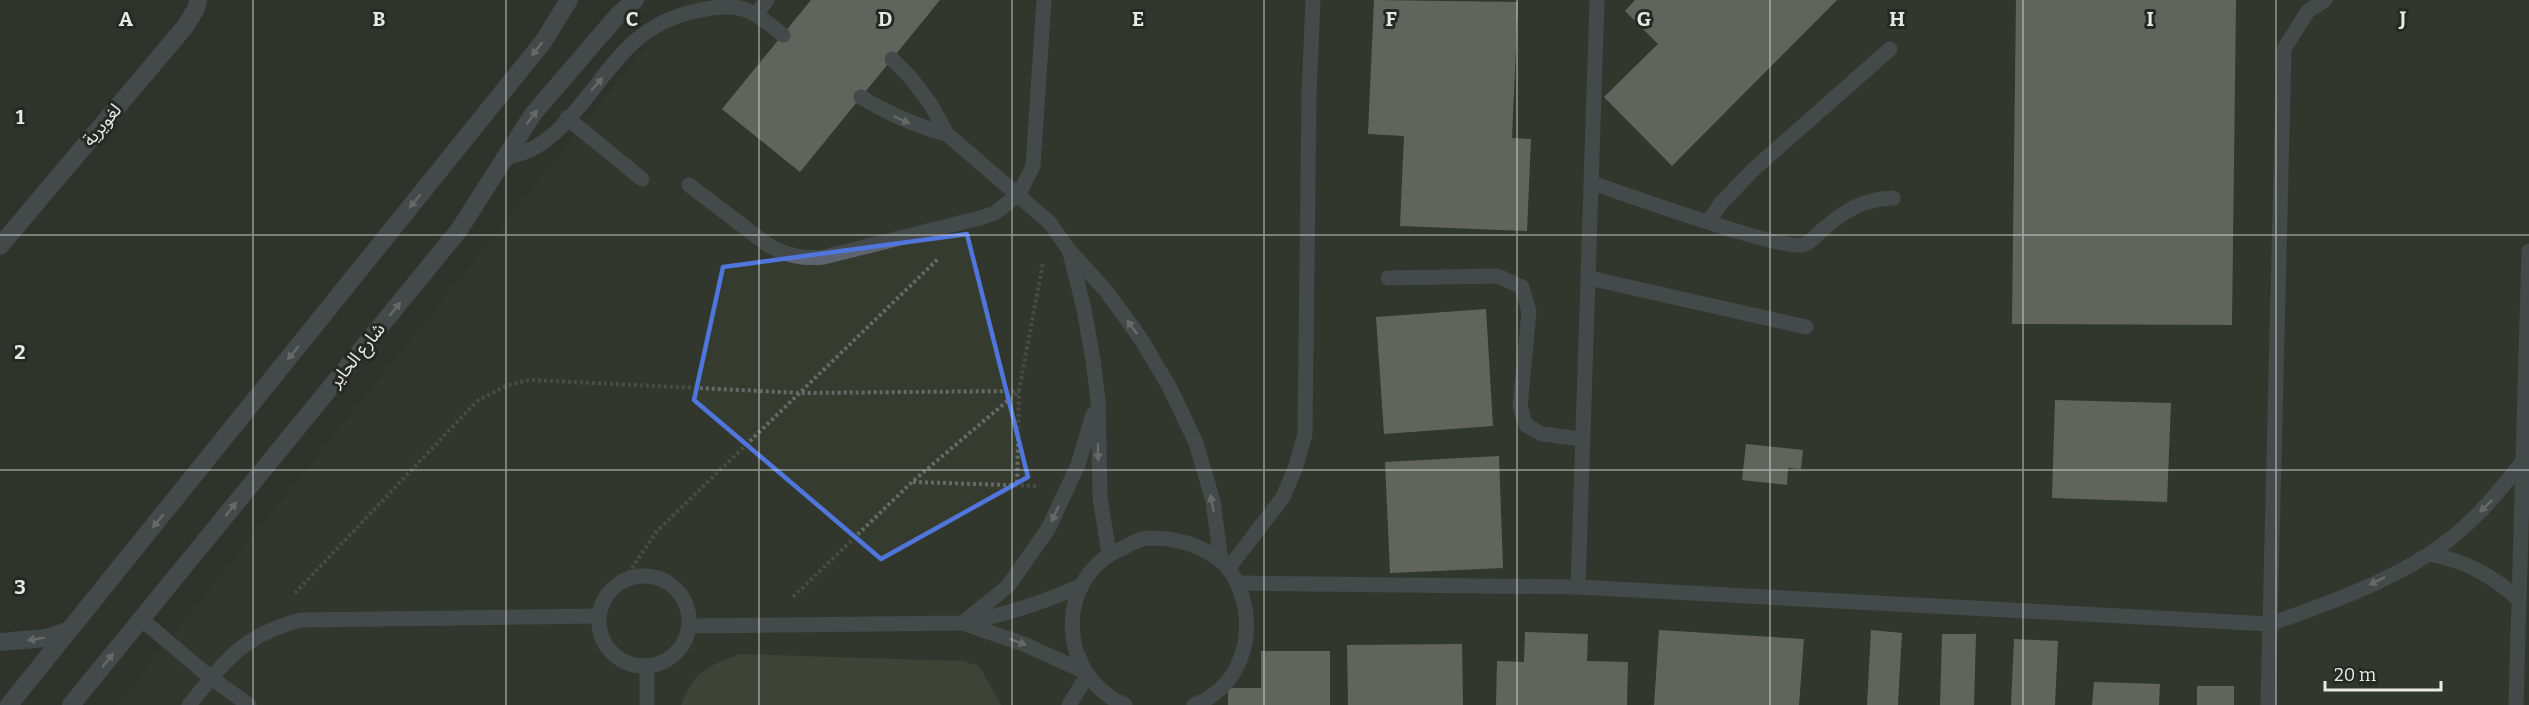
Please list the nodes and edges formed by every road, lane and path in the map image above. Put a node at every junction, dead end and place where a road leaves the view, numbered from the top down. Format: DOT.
graph roads {
  1 [pos="198,0"];
  2 [pos="569,0"];
  3 [pos="635,0"];
  4 [pos="767,0"];
  5 [pos="1044,0"];
  6 [pos="1313,0"];
  7 [pos="1597,0"];
  8 [pos="2325,0"];
  9 [pos="757,13"];
  10 [pos="783,35"];
  11 [pos="1890,49"];
  12 [pos="892,59"];
  13 [pos="861,97"];
  14 [pos="567,118"];
  15 [pos="947,134"];
  16 [pos="505,157"];
  17 [pos="642,179"];
  18 [pos="1592,183"];
  19 [pos="689,185"];
  20 [pos="1019,194"];
  21 [pos="1893,198"];
  22 [pos="1709,221"];
  23 [pos="1050,223"];
  24 [pos="0,246"];
  25 [pos="1069,250"];
  26 [pos="946,251"];
  27 [pos="2529,251"];
  28 [pos="1388,278"];
  29 [pos="1589,278"];
  30 [pos="1806,327"];
  31 [pos="1018,391"];
  32 [pos="801,393"];
  33 [pos="1098,400"];
  34 [pos="1581,440"];
  35 [pos="2523,461"];
  36 [pos="912,482"];
  37 [pos="1017,485"];
  38 [pos="1067,488"];
  39 [pos="1108,554"];
  40 [pos="2429,554"];
  41 [pos="1225,565"];
  42 [pos="625,578"];
  43 [pos="1238,583"];
  44 [pos="1082,585"];
  45 [pos="1578,587"];
  46 [pos="293,595"];
  47 [pos="2519,600"];
  48 [pos="598,616"];
  49 [pos="141,619"];
  50 [pos="962,623"];
  51 [pos="2270,624"];
  52 [pos="764,625"];
  53 [pos="690,626"];
  54 [pos="70,630"];
  55 [pos="0,642"];
  56 [pos="647,666"];
  57 [pos="1086,674"];
  58 [pos="212,678"];
  59 [pos="9,705"];
  60 [pos="71,705"];
  61 [pos="189,705"];
  62 [pos="249,705"];
  63 [pos="647,705"];
  64 [pos="1069,705"];
  65 [pos="1125,705"];
  66 [pos="1194,705"];
  67 [pos="2268,705"];
  68 [pos="2516,705"];
  1 -- 24 [label="street, لغويرية"];
  2 -- 54 [label="street, one-way"];
  16 -- 3 [label="street, شارع الحاير, one-way"];
  4 -- 9 [label="lane"];
  5 -- 20 [label="lane"];
  6 -- 41 [label="lane"];
  7 -- 18 [label="lane"];
  8 -- 51 [label="lane"];
  9 -- 10 [label="lane"];
  14 -- 9 [label="lane, one-way"];
  11 -- 22 [label="lane"];
  12 -- 15 [label="lane"];
  13 -- 15 [label="lane, one-way"];
  14 -- 16 [label="lane"];
  14 -- 17 [label="lane"];
  15 -- 20 [label="lane"];
  49 -- 16 [label="street, شارع الحاير, one-way"];
  18 -- 22 [label="lane"];
  18 -- 29 [label="lane"];
  19 -- 20 [label="lane"];
  20 -- 23 [label="lane"];
  21 -- 22 [label="lane"];
  23 -- 25 [label="lane"];
  23 -- 31 [label="path"];
  25 -- 33 [label="lane"];
  41 -- 25 [label="lane, one-way"];
  26 -- 32 [label="path"];
  27 -- 35 [label="lane"];
  28 -- 34 [label="lane"];
  29 -- 30 [label="lane"];
  29 -- 34 [label="lane"];
  31 -- 32 [label="path"];
  31 -- 36 [label="path"];
  31 -- 37 [label="path"];
  32 -- 42 [label="path"];
  32 -- 46 [label="path"];
  33 -- 38 [label="lane"];
  33 -- 39 [label="lane, one-way"];
  34 -- 45 [label="lane"];
  35 -- 40 [label="lane, one-way"];
  35 -- 47 [label="lane"];
  36 -- 37 [label="path"];
  36 -- 52 [label="path"];
  37 -- 38 [label="path"];
  38 -- 50 [label="lane, one-way"];
  39 -- 41 [label="lane"];
  39 -- 44 [label="lane"];
  40 -- 47 [label="lane"];
  40 -- 51 [label="lane, one-way"];
  41 -- 43 [label="lane"];
  42 -- 48 [label="lane"];
  42 -- 53 [label="lane"];
  43 -- 45 [label="lane"];
  43 -- 66 [label="lane"];
  44 -- 50 [label="lane"];
  44 -- 57 [label="lane"];
  45 -- 51 [label="lane"];
  47 -- 68 [label="lane"];
  48 -- 56 [label="lane"];
  48 -- 58 [label="lane"];
  49 -- 58 [label="lane"];
  60 -- 49 [label="street, شارع الحاير, one-way"];
  50 -- 52 [label="lane"];
  50 -- 57 [label="lane, one-way"];
  51 -- 67 [label="lane"];
  52 -- 53 [label="lane"];
  53 -- 56 [label="lane"];
  54 -- 55 [label="street, one-way"];
  54 -- 59 [label="street"];
  56 -- 63 [label="lane"];
  57 -- 64 [label="lane"];
  57 -- 65 [label="lane"];
  58 -- 61 [label="lane"];
  58 -- 62 [label="lane"];
}
